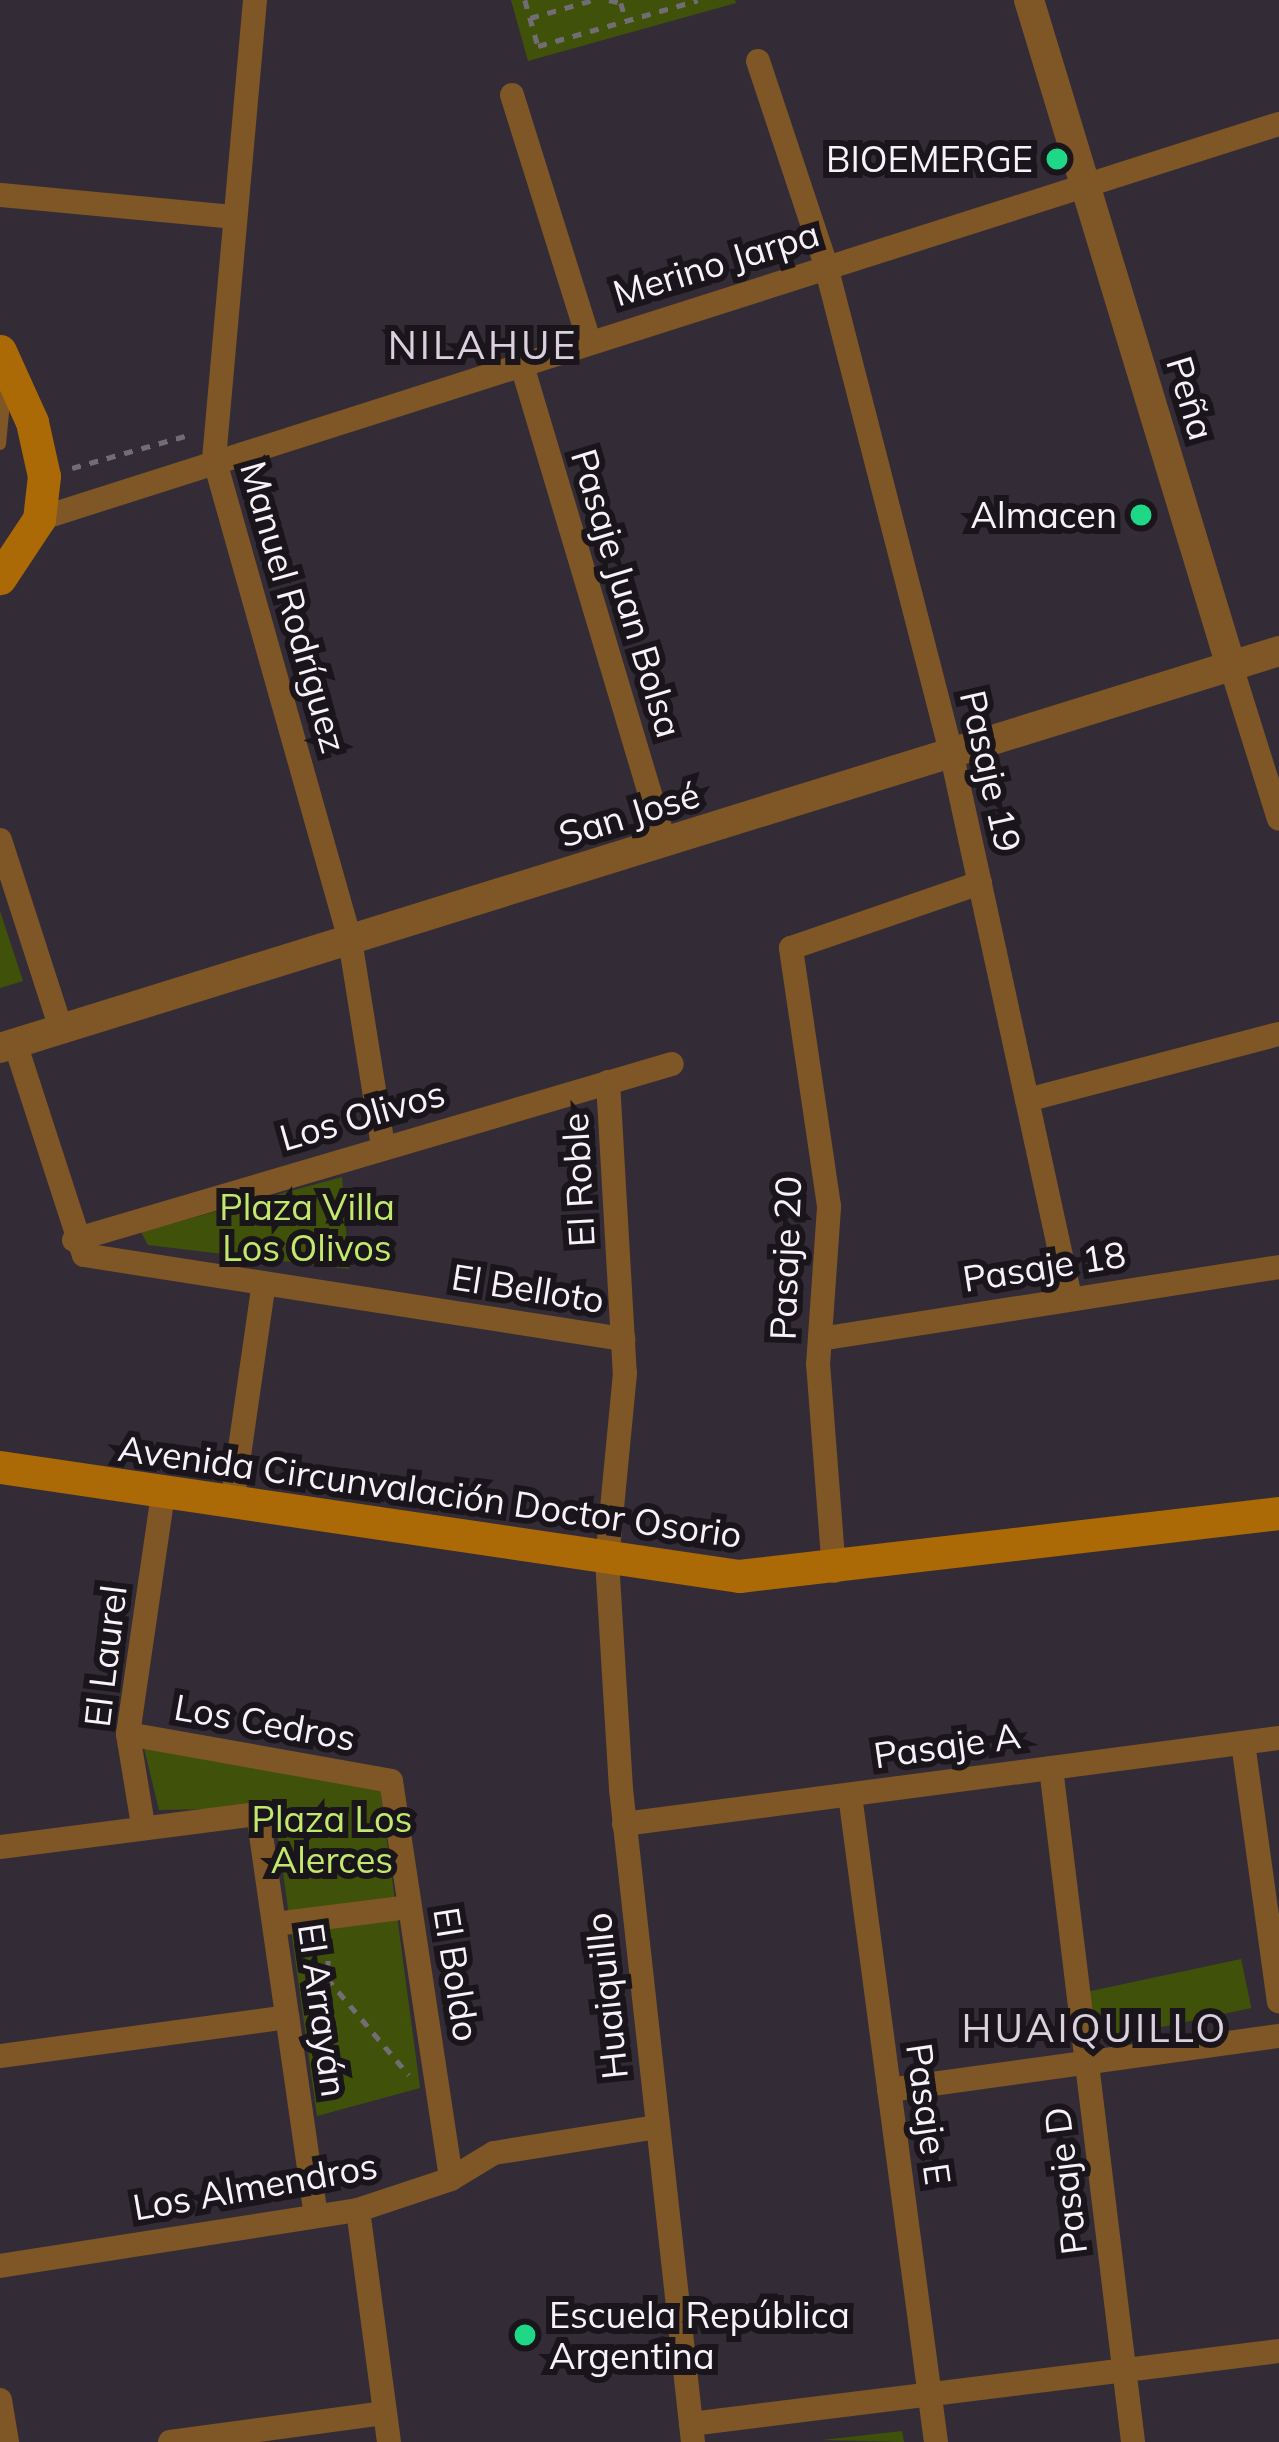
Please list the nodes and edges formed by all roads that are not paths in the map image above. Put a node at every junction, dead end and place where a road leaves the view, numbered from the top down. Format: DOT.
graph roads {
  1 [pos="255,0"];
  2 [pos="1029,0"];
  3 [pos="758,61"];
  4 [pos="512,95"];
  5 [pos="1279,124"];
  6 [pos="1085,185"];
  7 [pos="1,195"];
  8 [pos="233,217"];
  9 [pos="826,266"];
  10 [pos="590,340"];
  11 [pos="0,351"];
  12 [pos="521,362"];
  13 [pos="0,374"];
  14 [pos="0,444"];
  15 [pos="214,458"];
  16 [pos="15,549"];
  17 [pos="1279,651"];
  18 [pos="1231,666"];
  19 [pos="952,756"];
  20 [pos="1279,819"];
  21 [pos="664,844"];
  22 [pos="1,850"];
  23 [pos="980,883"];
  24 [pos="350,940"];
  25 [pos="61,1029"];
  26 [pos="1279,1034"];
  27 [pos="7,1045"];
  28 [pos="672,1064"];
  29 [pos="608,1082"];
  30 [pos="1027,1100"];
  31 [pos="383,1145"];
  32 [pos="74,1240"];
  33 [pos="1279,1267"];
  34 [pos="264,1282"];
  35 [pos="1070,1297"];
  36 [pos="623,1339"];
  37 [pos="820,1340"];
  38 [pos="0,1467"];
  39 [pos="163,1496"];
  40 [pos="232,1504"];
  41 [pos="1279,1513"];
  42 [pos="608,1561"];
  43 [pos="834,1571"];
  44 [pos="128,1734"];
  45 [pos="1279,1738"];
  46 [pos="1243,1743"];
  47 [pos="1051,1768"];
  48 [pos="391,1781"];
  49 [pos="850,1795"];
  50 [pos="142,1825"];
  51 [pos="624,1825"];
  52 [pos="0,1846"];
  53 [pos="410,1907"];
  54 [pos="275,1924"];
  55 [pos="1279,2002"];
  56 [pos="287,2017"];
  57 [pos="1279,2036"];
  58 [pos="0,2056"];
  59 [pos="1087,2064"];
  60 [pos="889,2090"];
  61 [pos="656,2127"];
  62 [pos="451,2179"];
  63 [pos="358,2210"];
  64 [pos="316,2216"];
  65 [pos="0,2266"];
  66 [pos="1279,2351"];
  67 [pos="1124,2370"];
  68 [pos="930,2394"];
  69 [pos="0,2400"];
  70 [pos="385,2413"];
  71 [pos="692,2433"];
  72 [pos="8,2442"];
  73 [pos="170,2442"];
  74 [pos="389,2442"];
  75 [pos="936,2442"];
  76 [pos="1133,2442"];
  1 -- 8 [label="street, Manuel Rodríguez"];
  2 -- 6 [label="street, Peña"];
  3 -- 9 [label="street, Pasaje 19"];
  4 -- 10 [label="street"];
  5 -- 6 [label="street, Merino Jarpa"];
  6 -- 9 [label="street, Merino Jarpa"];
  6 -- 18 [label="street, Peña"];
  7 -- 8 [label="street"];
  8 -- 15 [label="street, Manuel Rodríguez"];
  9 -- 10 [label="street, Merino Jarpa"];
  9 -- 19 [label="street, Pasaje 19"];
  10 -- 12 [label="street, Merino Jarpa"];
  11 -- 16 [label="main road"];
  12 -- 15 [label="street, Merino Jarpa"];
  12 -- 21 [label="street, Pasaje Juan Bolsa"];
  13 -- 14 [label="lane"];
  15 -- 16 [label="street, Merino Jarpa"];
  15 -- 24 [label="street, Manuel Rodríguez"];
  17 -- 18 [label="street, San José"];
  18 -- 19 [label="street, San José"];
  18 -- 20 [label="street, Peña"];
  19 -- 21 [label="street, San José"];
  19 -- 23 [label="street, Pasaje 19"];
  21 -- 24 [label="street, San José"];
  22 -- 25 [label="street"];
  23 -- 30 [label="street, Pasaje 19"];
  23 -- 37 [label="street, Pasaje 20"];
  24 -- 25 [label="street, San José"];
  24 -- 31 [label="street, Manuel Rodríguez"];
  25 -- 27 [label="street, San José"];
  26 -- 30 [label="street"];
  27 -- 32 [label="street"];
  28 -- 29 [label="street, Los Olivos"];
  29 -- 31 [label="street, Los Olivos"];
  29 -- 36 [label="street, El Roble"];
  30 -- 35 [label="street, Pasaje 19"];
  31 -- 32 [label="street, Los Olivos"];
  32 -- 34 [label="street, El Belloto"];
  33 -- 35 [label="street, Pasaje 18"];
  34 -- 36 [label="street, El Belloto"];
  34 -- 40 [label="street"];
  35 -- 37 [label="street, Pasaje 18"];
  36 -- 42 [label="street, El Roble"];
  37 -- 43 [label="street, Pasaje 20"];
  38 -- 39 [label="main road, Avenida Circunvalación Doctor Osorio"];
  39 -- 40 [label="main road, Avenida Circunvalación Doctor Osorio"];
  39 -- 44 [label="street, El Laurel"];
  40 -- 42 [label="main road, Avenida Circunvalación Doctor Osorio"];
  41 -- 43 [label="main road, Avenida Circunvalación Doctor Osorio"];
  42 -- 43 [label="main road, Avenida Circunvalación Doctor Osorio"];
  42 -- 51 [label="street, Huaiquillo"];
  44 -- 48 [label="street, Los Cedros"];
  44 -- 50 [label="street, El Laurel"];
  45 -- 46 [label="street, Pasaje A"];
  46 -- 47 [label="street, Pasaje A"];
  46 -- 55 [label="street"];
  47 -- 49 [label="street, Pasaje A"];
  47 -- 59 [label="street, Pasaje D"];
  48 -- 53 [label="street, El Boldo"];
  49 -- 51 [label="street, Pasaje A"];
  49 -- 60 [label="street, Pasaje E"];
  50 -- 52 [label="street"];
  50 -- 54 [label="street, El Arrayán"];
  51 -- 61 [label="street, Huaiquillo"];
  53 -- 54 [label="street"];
  53 -- 62 [label="street, El Boldo"];
  54 -- 56 [label="street, El Arrayán"];
  56 -- 58 [label="street"];
  56 -- 64 [label="street, El Arrayán"];
  57 -- 59 [label="street"];
  59 -- 60 [label="street"];
  59 -- 67 [label="street, Pasaje D"];
  60 -- 68 [label="street, Pasaje E"];
  61 -- 62 [label="street, Los Almendros"];
  61 -- 71 [label="street, Huaiquillo"];
  62 -- 63 [label="street, Los Almendros"];
  63 -- 64 [label="street, Los Almendros"];
  63 -- 70 [label="street"];
  64 -- 65 [label="street, Los Almendros"];
  66 -- 67 [label="street, Huaiquillo"];
  67 -- 68 [label="street, Huaiquillo"];
  67 -- 76 [label="street, Pasaje D"];
  68 -- 71 [label="street, Huaiquillo"];
  68 -- 75 [label="street, Pasaje E"];
  69 -- 72 [label="street"];
  70 -- 73 [label="street"];
  70 -- 74 [label="street"];
}
